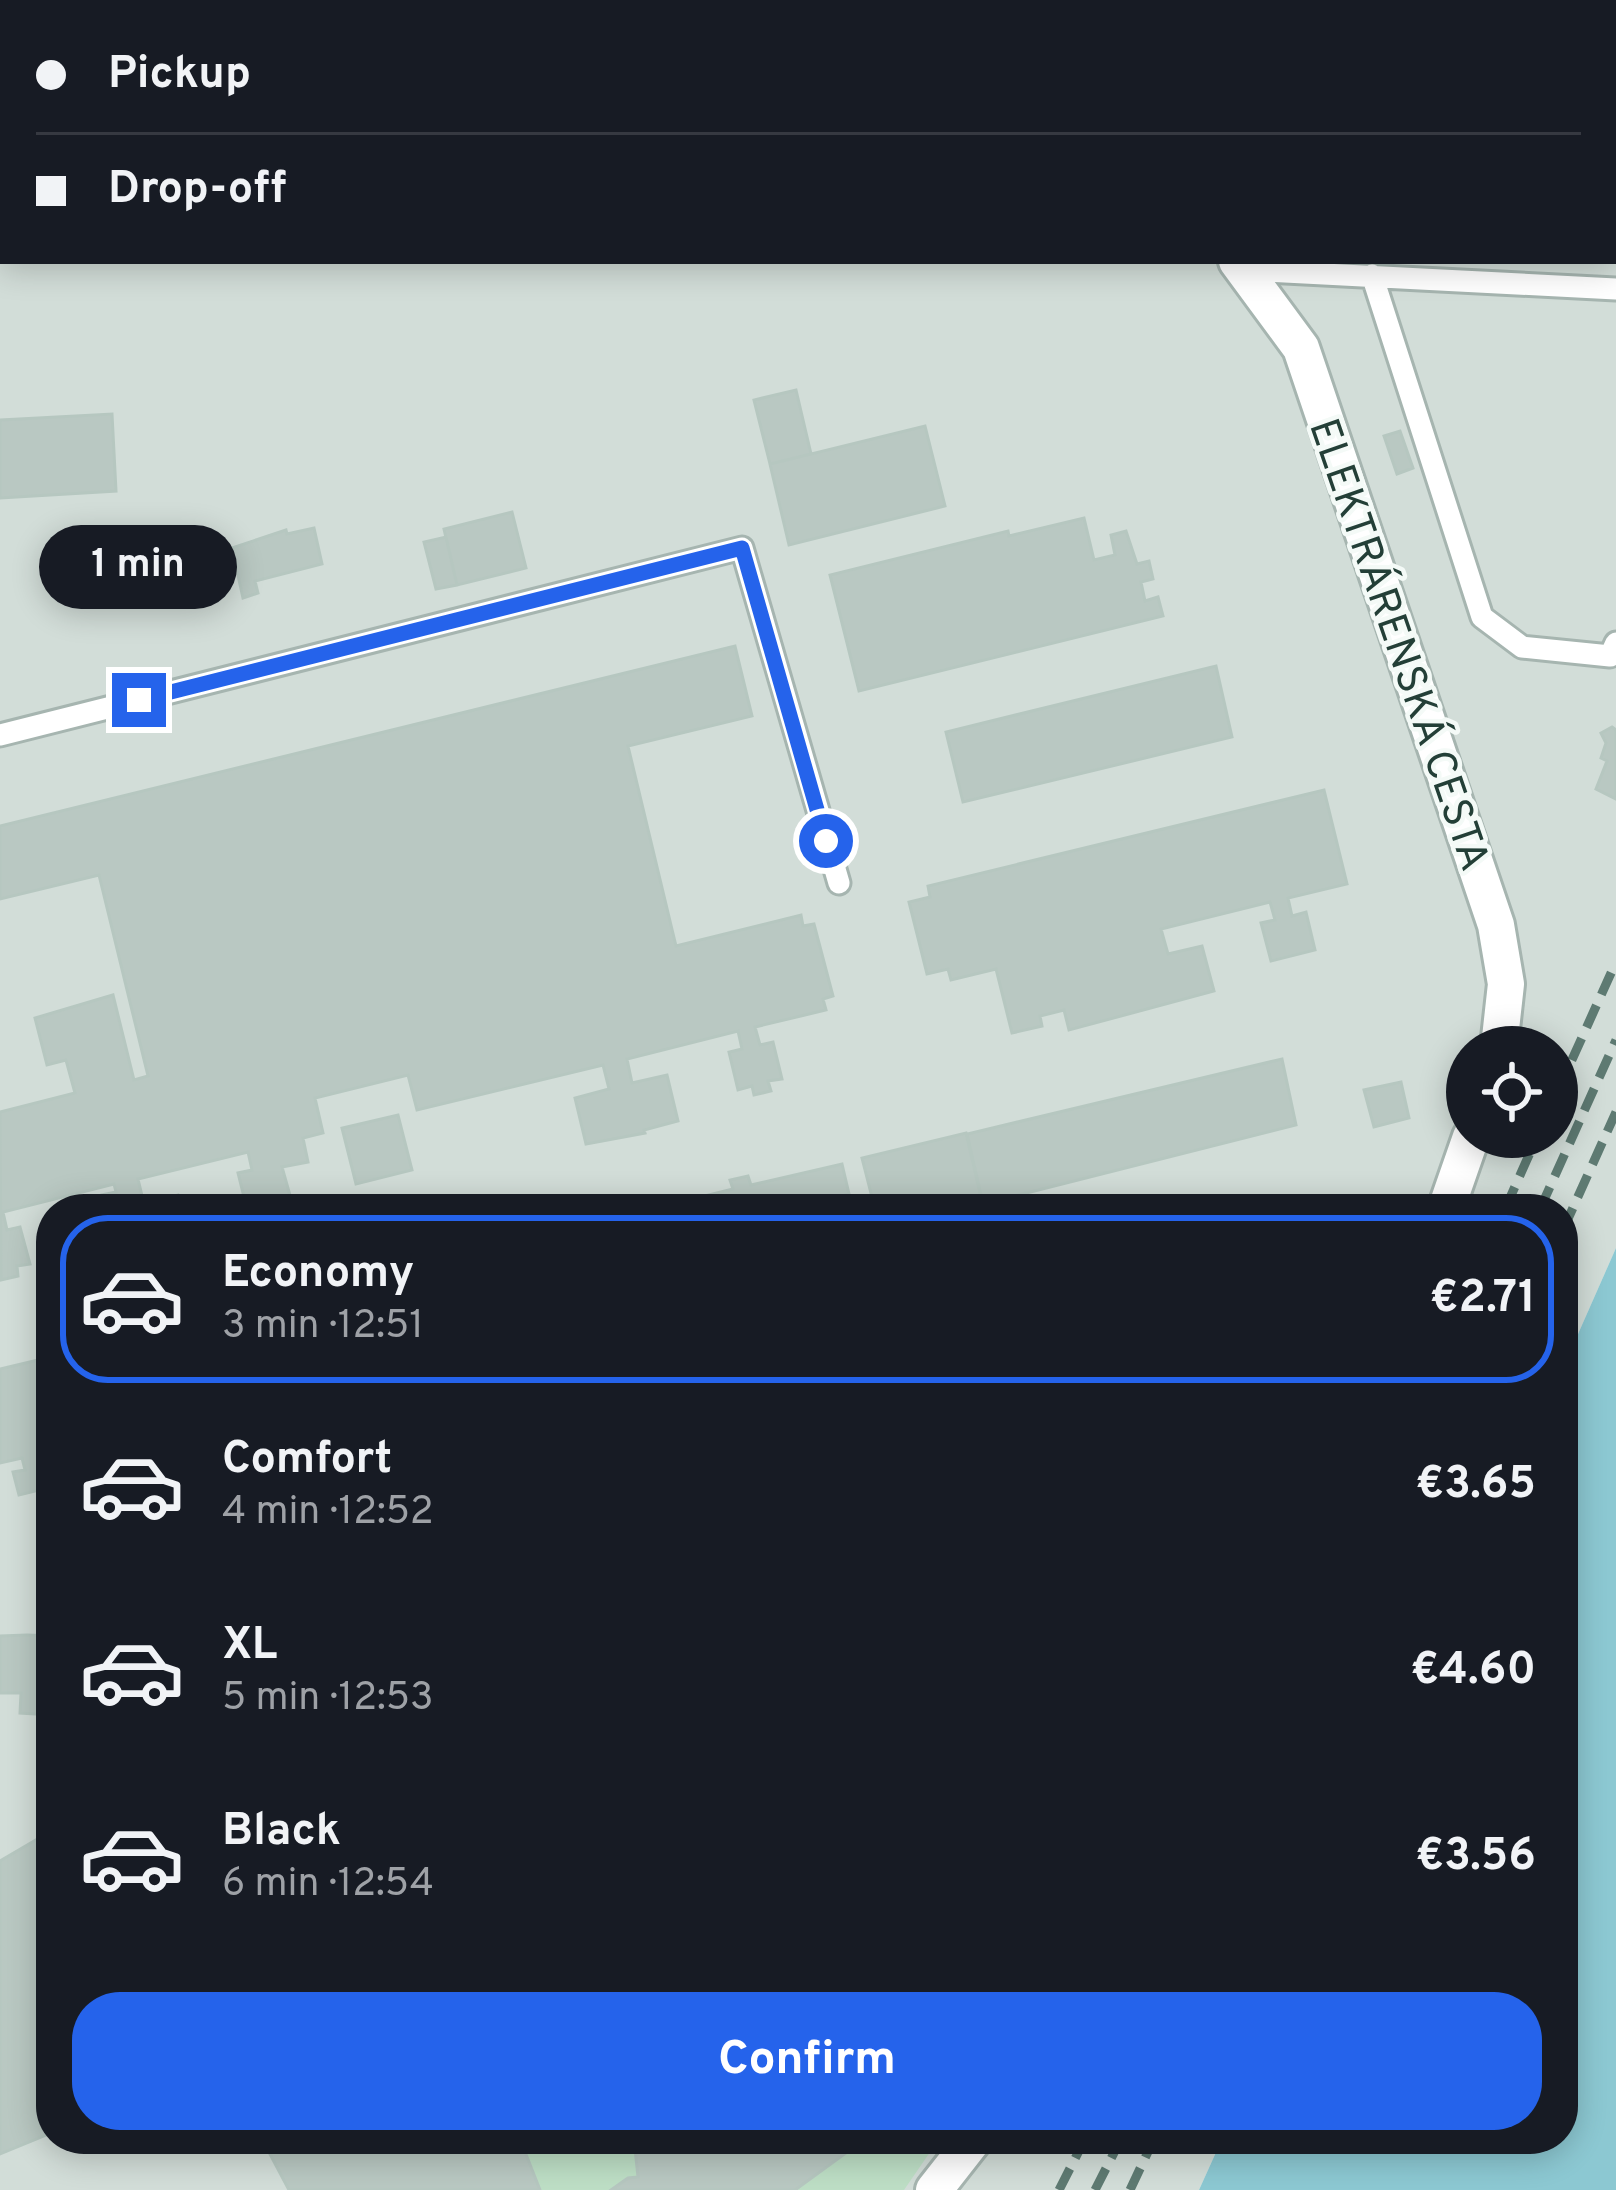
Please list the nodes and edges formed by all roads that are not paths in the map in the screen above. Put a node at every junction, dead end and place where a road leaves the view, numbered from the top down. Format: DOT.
graph roads {
  1 [pos="1241,265"];
  2 [pos="1372,275"];
  3 [pos="1616,290"];
  4 [pos="1616,643"];
  5 [pos="0,736"];
  6 [pos="839,883"];
  7 [pos="1501,1026"];
  8 [pos="1464,1158"];
  9 [pos="1451,1194"];
  10 [pos="962,2154"];
  11 [pos="934,2190"];
  1 -- 2 [label="lane"];
  1 -- 7 [label="street, ELEKTRÁRENSKÁ CESTA"];
  2 -- 3 [label="lane"];
  2 -- 4 [label="lane"];
  5 -- 6 [label="lane"];
  8 -- 9 [label="street"];
  10 -- 11 [label="street"];
}
